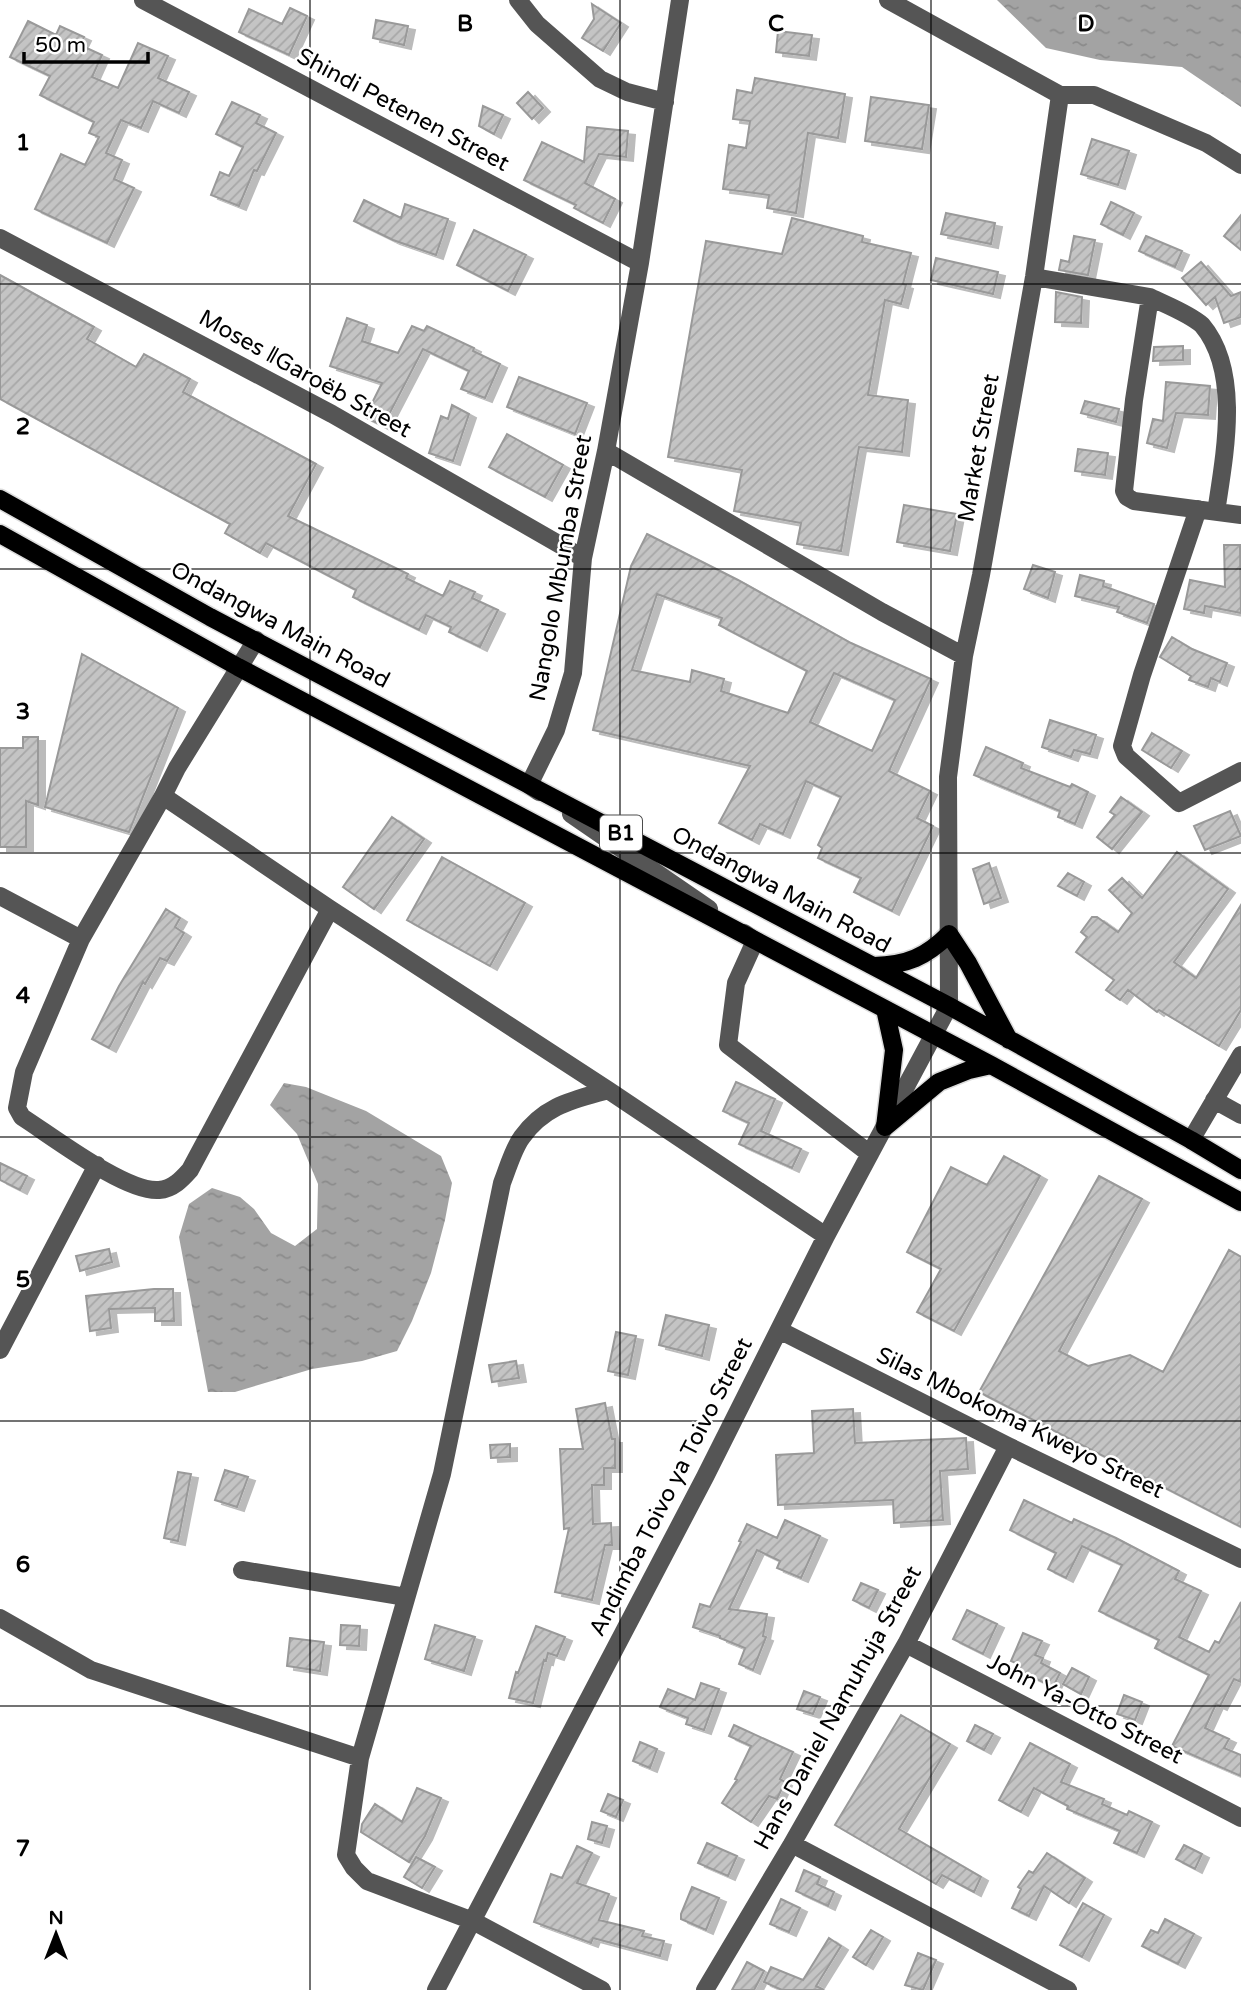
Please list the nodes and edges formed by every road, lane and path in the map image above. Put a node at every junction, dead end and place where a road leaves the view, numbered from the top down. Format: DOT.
graph roads {
  1 [pos="143,0"];
  2 [pos="518,0"];
  3 [pos="680,0"];
  4 [pos="888,0"];
  5 [pos="1060,95"];
  6 [pos="665,102"];
  7 [pos="1241,165"];
  8 [pos="0,238"];
  9 [pos="640,263"];
  10 [pos="1034,277"];
  11 [pos="1150,297"];
  12 [pos="606,451"];
  13 [pos="0,499"];
  14 [pos="1207,510"];
  15 [pos="1241,515"];
  16 [pos="0,534"];
  17 [pos="583,558"];
  18 [pos="256,640"];
  19 [pos="964,656"];
  20 [pos="238,667"];
  21 [pos="1241,771"];
  22 [pos="529,785"];
  23 [pos="163,796"];
  24 [pos="0,896"];
  25 [pos="330,909"];
  26 [pos="948,934"];
  27 [pos="81,939"];
  28 [pos="755,941"];
  29 [pos="873,966"];
  30 [pos="949,1006"];
  31 [pos="885,1009"];
  32 [pos="934,1035"];
  33 [pos="1009,1040"];
  34 [pos="1241,1055"];
  35 [pos="991,1065"];
  36 [pos="608,1090"];
  37 [pos="1214,1100"];
  38 [pos="1241,1115"];
  39 [pos="885,1128"];
  40 [pos="1191,1140"];
  41 [pos="870,1154"];
  42 [pos="97,1165"];
  43 [pos="1240,1167"];
  44 [pos="1241,1202"];
  45 [pos="826,1236"];
  46 [pos="779,1330"];
  47 [pos="0,1350"];
  48 [pos="1007,1446"];
  49 [pos="1241,1559"];
  50 [pos="242,1570"];
  51 [pos="407,1597"];
  52 [pos="0,1618"];
  53 [pos="906,1644"];
  54 [pos="360,1758"];
  55 [pos="1241,1818"];
  56 [pos="792,1844"];
  57 [pos="473,1921"];
  58 [pos="436,1990"];
  59 [pos="602,1990"];
  60 [pos="705,1990"];
  61 [pos="1068,1990"];
  1 -- 9 [label="street, Shindi Petenen Street"];
  2 -- 6 [label="street"];
  3 -- 6 [label="street, Nangolo Mbumba Street"];
  4 -- 5 [label="street"];
  5 -- 7 [label="street"];
  5 -- 10 [label="street, Market Street"];
  6 -- 9 [label="street, Nangolo Mbumba Street"];
  8 -- 17 [label="street, Moses ǁGaroëb Street"];
  9 -- 12 [label="street, Nangolo Mbumba Street"];
  10 -- 11 [label="street"];
  10 -- 19 [label="street, Market Street"];
  11 -- 14 [label="street"];
  11 -- 14 [label="street"];
  12 -- 17 [label="street, Nangolo Mbumba Street"];
  12 -- 19 [label="street"];
  13 -- 18 [label="main road, Ondangwa Main Road / B1"];
  14 -- 15 [label="street"];
  14 -- 21 [label="street"];
  16 -- 20 [label="main road, B1"];
  17 -- 22 [label="street, Nangolo Mbumba Street"];
  18 -- 20 [label="street"];
  18 -- 22 [label="main road, Ondangwa Main Road / B1"];
  19 -- 26 [label="street, Market Street"];
  20 -- 23 [label="street"];
  20 -- 28 [label="main road, B1"];
  22 -- 28 [label="street"];
  22 -- 29 [label="main road, Ondangwa Main Road / B1"];
  23 -- 25 [label="street"];
  23 -- 27 [label="street"];
  24 -- 27 [label="street"];
  25 -- 36 [label="street"];
  25 -- 42 [label="street"];
  26 -- 29 [label="main road"];
  26 -- 30 [label="street, Market Street"];
  26 -- 33 [label="main road"];
  27 -- 42 [label="street"];
  28 -- 31 [label="main road, B1"];
  28 -- 41 [label="street"];
  29 -- 30 [label="main road, Ondangwa Main Road / B1"];
  30 -- 32 [label="street, Andimba Toivo ya Toivo Street"];
  30 -- 33 [label="main road, Ondangwa Main Road / B1"];
  31 -- 32 [label="main road, B1"];
  31 -- 39 [label="main road"];
  32 -- 35 [label="main road, B1"];
  32 -- 39 [label="street, Andimba Toivo ya Toivo Street"];
  33 -- 40 [label="main road, Ondangwa Main Road / B1"];
  34 -- 37 [label="street"];
  35 -- 39 [label="main road"];
  35 -- 44 [label="main road, B1"];
  36 -- 45 [label="street"];
  36 -- 51 [label="street"];
  37 -- 38 [label="street"];
  37 -- 40 [label="street"];
  39 -- 41 [label="street, Andimba Toivo ya Toivo Street"];
  40 -- 43 [label="main road, Ondangwa Main Road / B1"];
  41 -- 45 [label="street, Andimba Toivo ya Toivo Street"];
  42 -- 47 [label="street"];
  45 -- 46 [label="street, Andimba Toivo ya Toivo Street"];
  46 -- 48 [label="street, Silas Mbokoma Kweyo Street"];
  46 -- 57 [label="street, Andimba Toivo ya Toivo Street"];
  48 -- 49 [label="street, Silas Mbokoma Kweyo Street"];
  48 -- 53 [label="street, Hans Daniel Namuhuja Street"];
  50 -- 51 [label="street"];
  51 -- 54 [label="street"];
  52 -- 54 [label="street"];
  53 -- 55 [label="street, John Ya-Otto Street"];
  53 -- 56 [label="street, Hans Daniel Namuhuja Street"];
  54 -- 57 [label="street"];
  56 -- 60 [label="street, Hans Daniel Namuhuja Street"];
  56 -- 61 [label="street"];
  57 -- 58 [label="street, Andimba Toivo ya Toivo Street"];
  57 -- 59 [label="street"];
}
